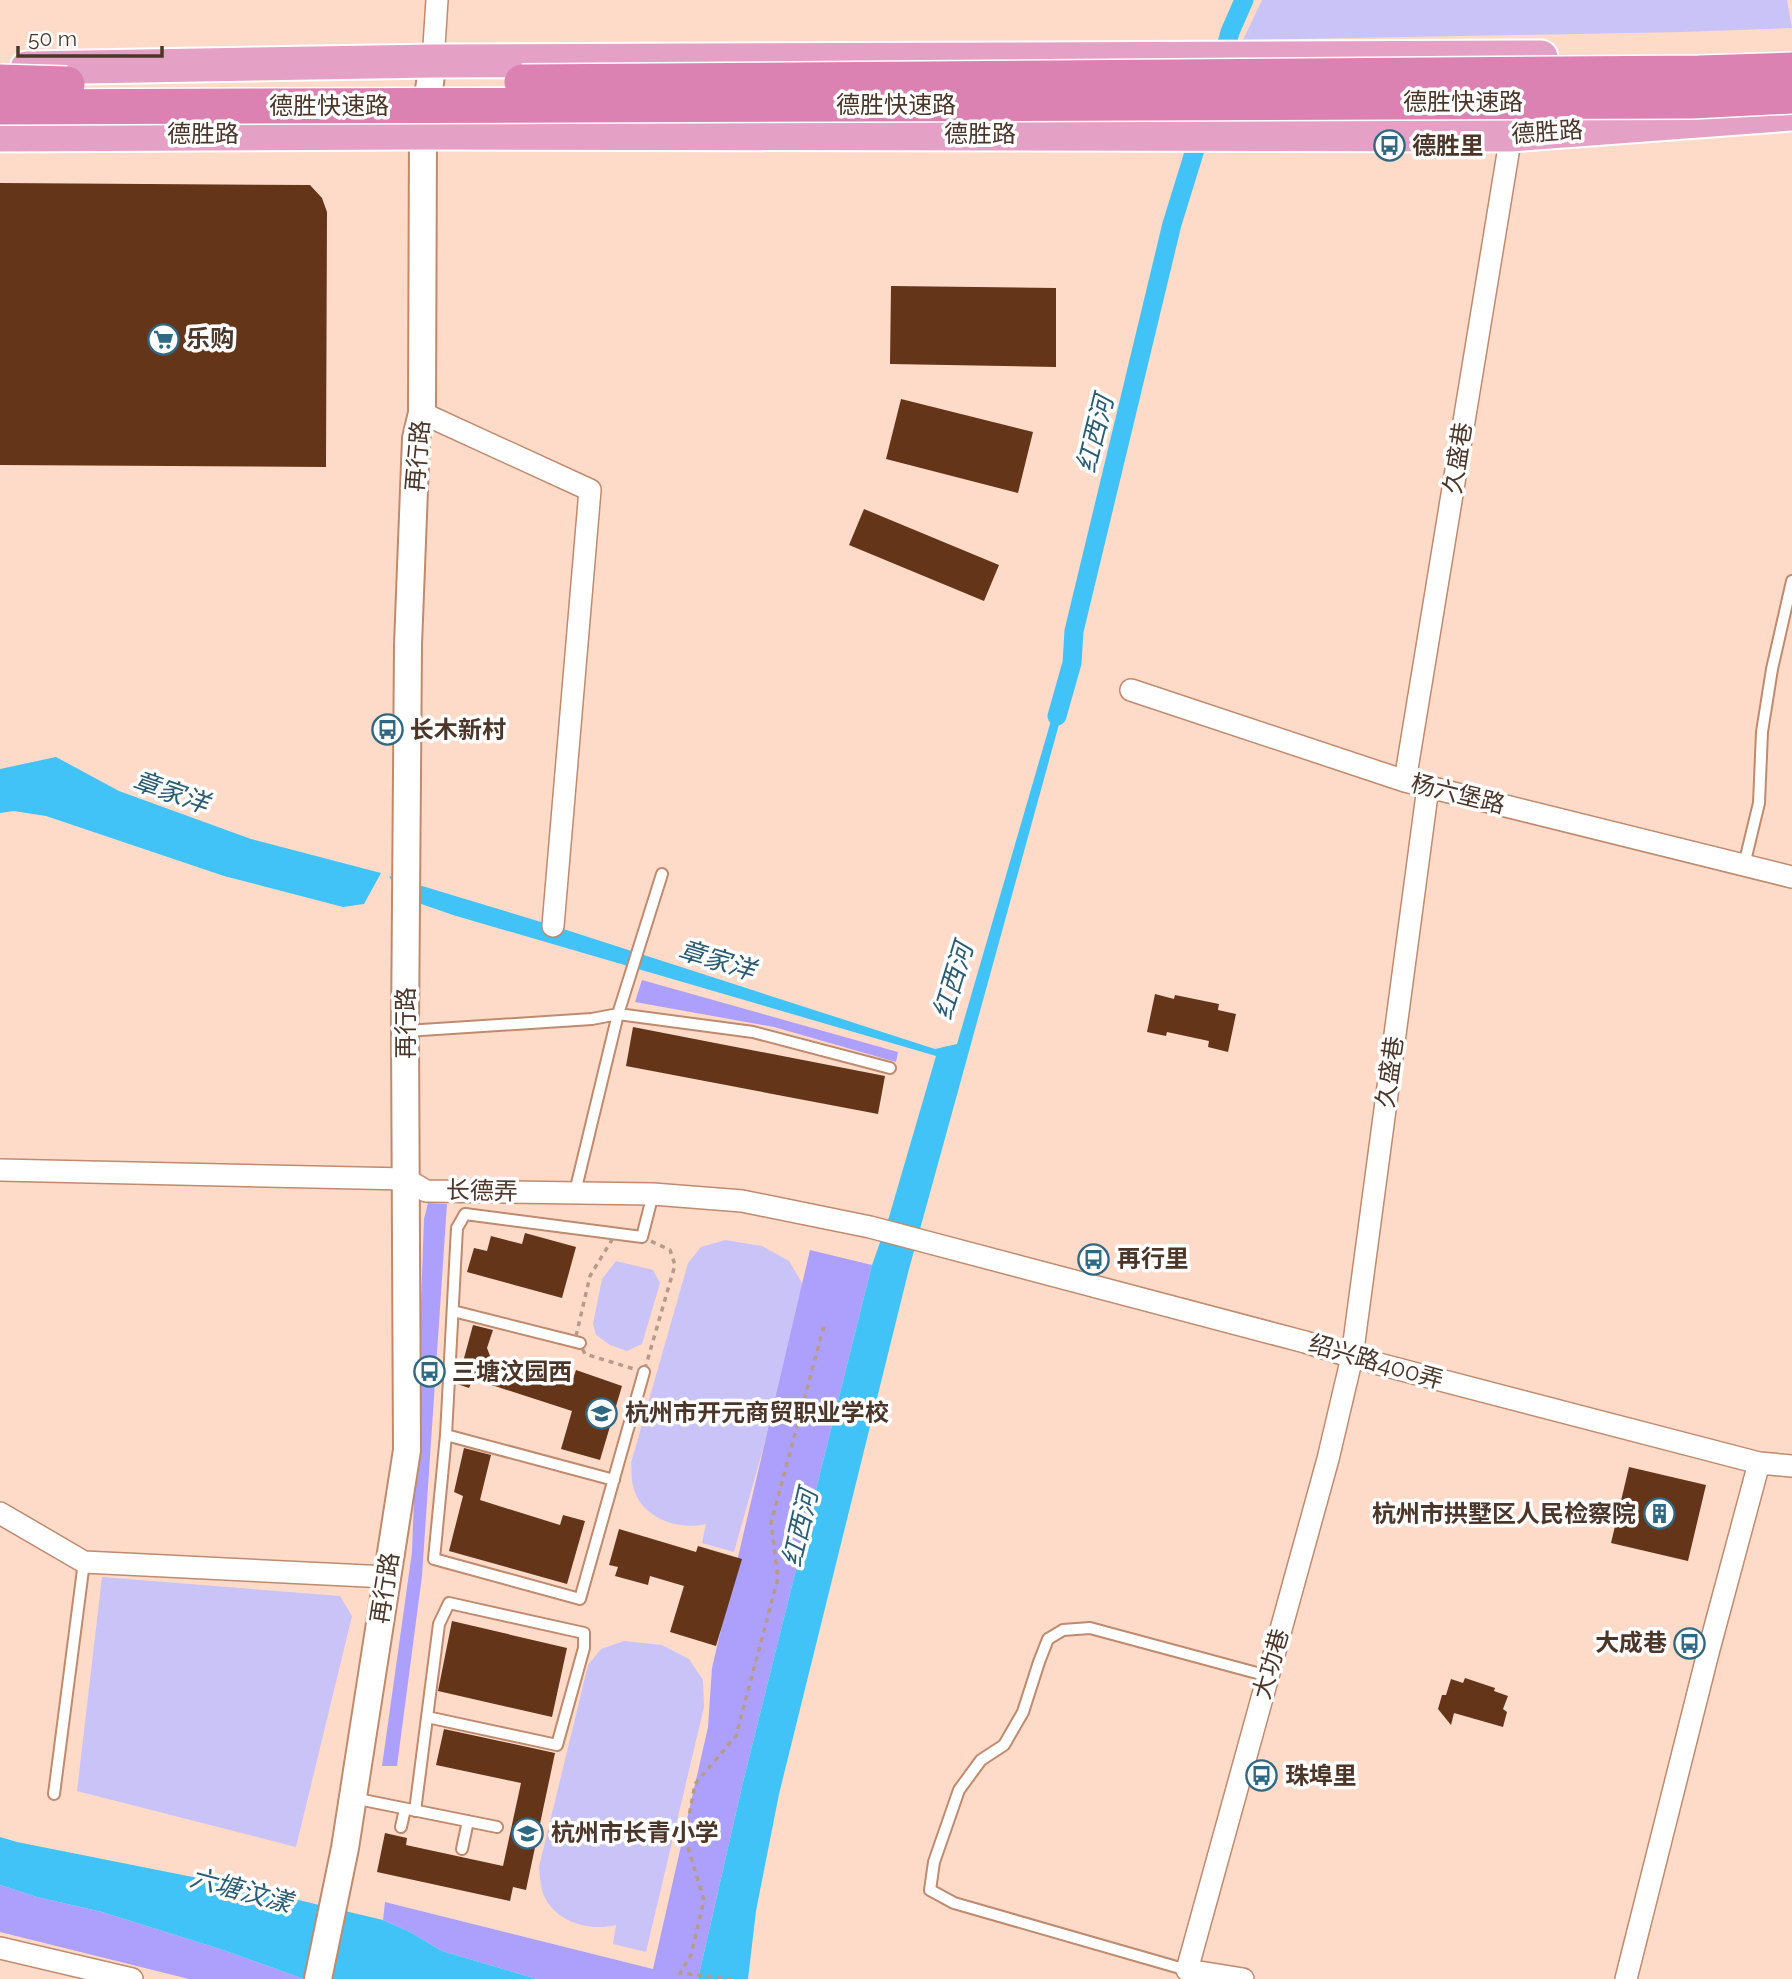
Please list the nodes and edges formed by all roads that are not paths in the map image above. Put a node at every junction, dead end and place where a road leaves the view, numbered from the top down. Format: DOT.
graph roads {
  1 [pos="437,0"];
  2 [pos="1792,56"];
  3 [pos="433,61"];
  4 [pos="0,68"];
  5 [pos="1792,70"];
  6 [pos="0,82"];
  7 [pos="1792,96"];
  8 [pos="0,107"];
  9 [pos="1792,114"];
  10 [pos="423,133"];
  11 [pos="0,135"];
  12 [pos="1511,135"];
  13 [pos="422,413"];
  14 [pos="1792,581"];
  15 [pos="1131,690"];
  16 [pos="1405,781"];
  17 [pos="1428,787"];
  18 [pos="1744,865"];
  19 [pos="662,874"];
  20 [pos="1792,877"];
  21 [pos="553,926"];
  22 [pos="618,1014"];
  23 [pos="405,1031"];
  24 [pos="890,1068"];
  25 [pos="0,1170"];
  26 [pos="407,1179"];
  27 [pos="575,1192"];
  28 [pos="653,1194"];
  29 [pos="960,1252"];
  30 [pos="453,1311"];
  31 [pos="580,1343"];
  32 [pos="1352,1357"];
  33 [pos="644,1372"];
  34 [pos="446,1435"];
  35 [pos="1759,1463"];
  36 [pos="1792,1466"];
  37 [pos="614,1480"];
  38 [pos="0,1513"];
  39 [pos="84,1562"];
  40 [pos="387,1577"];
  41 [pos="1268,1676"];
  42 [pos="427,1717"];
  43 [pos="54,1794"];
  44 [pos="352,1798"];
  45 [pos="410,1810"];
  46 [pos="468,1821"];
  47 [pos="401,1827"];
  48 [pos="497,1827"];
  49 [pos="462,1849"];
  50 [pos="0,1948"];
  51 [pos="1186,1975"];
  52 [pos="104,1976"];
  53 [pos="132,1979"];
  54 [pos="318,1979"];
  55 [pos="1243,1979"];
  56 [pos="1626,1979"];
  1 -- 3 [label="street"];
  2 -- 3 [label="main road"];
  3 -- 4 [label="main road"];
  3 -- 10 [label="street, 再行路"];
  5 -- 6 [label="highway, 德胜快速路, bridge"];
  7 -- 8 [label="highway, 德胜快速路, bridge"];
  9 -- 12 [label="main road, 德胜路"];
  10 -- 11 [label="main road, 德胜路"];
  10 -- 12 [label="main road, 德胜路"];
  10 -- 13 [label="street, 再行路"];
  12 -- 16 [label="street, 久盛巷"];
  13 -- 21 [label="street"];
  13 -- 23 [label="street, 再行路"];
  14 -- 18 [label="lane"];
  15 -- 16 [label="street, 杨六堡路"];
  16 -- 17 [label="street, 杨六堡路"];
  17 -- 18 [label="street, 杨六堡路"];
  17 -- 32 [label="street, 久盛巷"];
  18 -- 20 [label="street, 杨六堡路"];
  19 -- 22 [label="lane"];
  22 -- 23 [label="lane"];
  22 -- 24 [label="lane"];
  22 -- 27 [label="lane"];
  23 -- 26 [label="street, 再行路"];
  25 -- 26 [label="street, 长德弄"];
  26 -- 27 [label="street, 长德弄"];
  26 -- 40 [label="street, 再行路"];
  27 -- 28 [label="street, 长德弄"];
  28 -- 29 [label="street, 长德弄"];
  28 -- 30 [label="lane"];
  29 -- 32 [label="street, 绍兴路400弄"];
  30 -- 31 [label="lane"];
  30 -- 34 [label="lane"];
  32 -- 35 [label="street, 绍兴路400弄"];
  32 -- 41 [label="street, 大功巷"];
  33 -- 37 [label="lane"];
  34 -- 37 [label="lane"];
  34 -- 37 [label="lane"];
  35 -- 36 [label="street, 绍兴路400弄"];
  35 -- 56 [label="street"];
  38 -- 39 [label="street"];
  39 -- 40 [label="street"];
  39 -- 43 [label="lane"];
  40 -- 44 [label="street, 再行路"];
  41 -- 51 [label="street, 大功巷"];
  41 -- 51 [label="lane"];
  42 -- 42 [label="lane"];
  42 -- 45 [label="lane"];
  44 -- 45 [label="lane"];
  44 -- 54 [label="street, 再行路"];
  45 -- 46 [label="lane"];
  45 -- 47 [label="lane"];
  46 -- 48 [label="lane"];
  46 -- 49 [label="lane"];
  50 -- 52 [label="street"];
  51 -- 55 [label="street"];
  52 -- 53 [label="street"];
}
